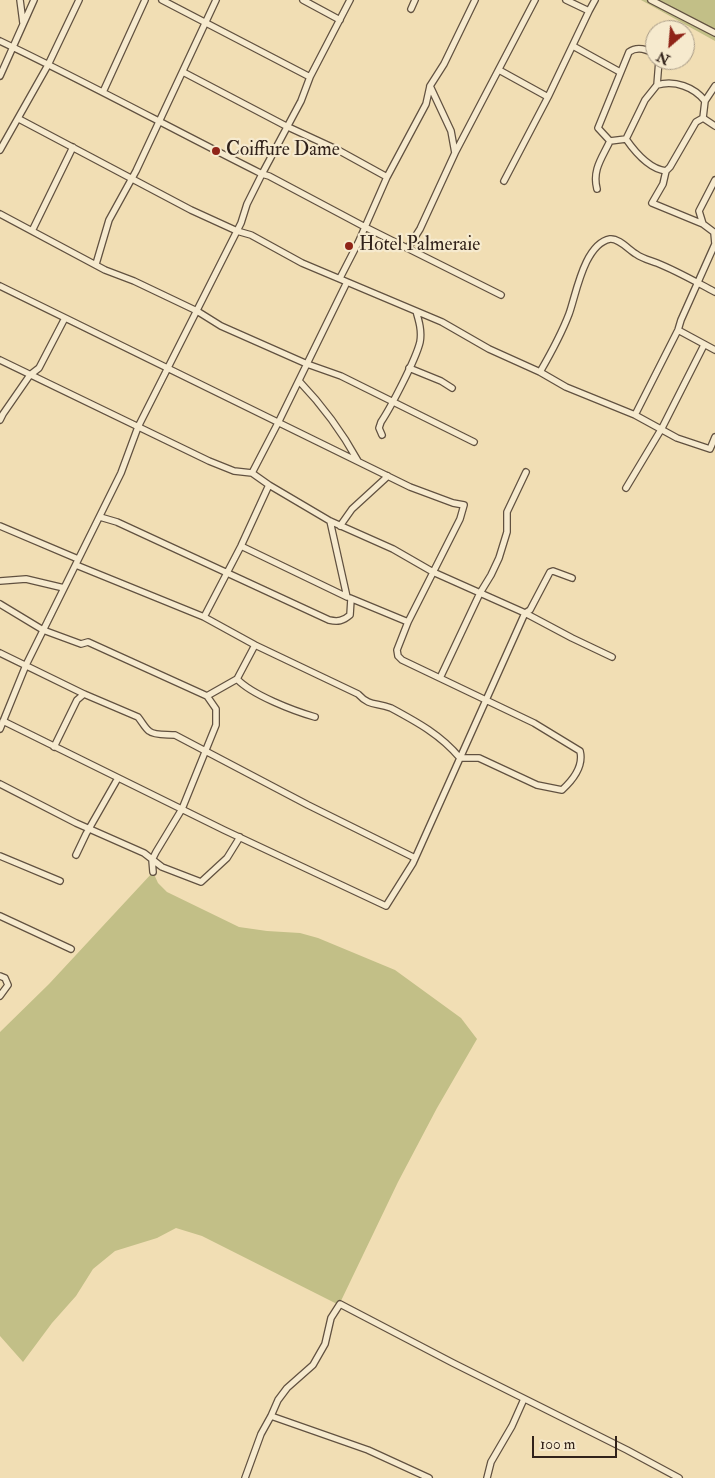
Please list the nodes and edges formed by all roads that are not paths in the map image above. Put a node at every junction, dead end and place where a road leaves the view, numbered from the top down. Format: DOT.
graph roads {
  1 [pos="20,0"];
  2 [pos="34,0"];
  3 [pos="79,0"];
  4 [pos="146,0"];
  5 [pos="162,0"];
  6 [pos="216,0"];
  7 [pos="303,0"];
  8 [pos="350,0"];
  9 [pos="415,0"];
  10 [pos="475,0"];
  11 [pos="535,0"];
  12 [pos="566,0"];
  13 [pos="595,0"];
  14 [pos="651,0"];
  15 [pos="411,9"];
  16 [pos="589,11"];
  17 [pos="340,20"];
  18 [pos="204,23"];
  19 [pos="23,25"];
  20 [pos="715,33"];
  21 [pos="0,41"];
  22 [pos="574,46"];
  23 [pos="13,48"];
  24 [pos="645,50"];
  25 [pos="48,65"];
  26 [pos="499,70"];
  27 [pos="659,70"];
  28 [pos="183,72"];
  29 [pos="620,72"];
  30 [pos="0,76"];
  31 [pos="310,77"];
  32 [pos="658,85"];
  33 [pos="430,86"];
  34 [pos="715,86"];
  35 [pos="103,92"];
  36 [pos="548,97"];
  37 [pos="706,102"];
  38 [pos="703,118"];
  39 [pos="19,119"];
  40 [pos="159,122"];
  41 [pos="286,126"];
  42 [pos="715,126"];
  43 [pos="626,139"];
  44 [pos="610,142"];
  45 [pos="73,147"];
  46 [pos="0,150"];
  47 [pos="456,153"];
  48 [pos="666,171"];
  49 [pos="262,174"];
  50 [pos="387,177"];
  51 [pos="133,178"];
  52 [pos="715,180"];
  53 [pos="504,181"];
  54 [pos="597,189"];
  55 [pos="0,214"];
  56 [pos="703,224"];
  57 [pos="364,227"];
  58 [pos="32,231"];
  59 [pos="237,231"];
  60 [pos="715,233"];
  61 [pos="408,248"];
  62 [pos="96,264"];
  63 [pos="340,278"];
  64 [pos="347,282"];
  65 [pos="697,283"];
  66 [pos="0,286"];
  67 [pos="715,292"];
  68 [pos="501,295"];
  69 [pos="196,311"];
  70 [pos="416,311"];
  71 [pos="65,318"];
  72 [pos="678,330"];
  73 [pos="704,345"];
  74 [pos="715,350"];
  75 [pos="0,360"];
  76 [pos="307,364"];
  77 [pos="168,368"];
  78 [pos="409,368"];
  79 [pos="540,372"];
  80 [pos="30,375"];
  81 [pos="299,381"];
  82 [pos="452,388"];
  83 [pos="392,402"];
  84 [pos="635,415"];
  85 [pos="0,420"];
  86 [pos="279,422"];
  87 [pos="138,427"];
  88 [pos="662,428"];
  89 [pos="382,435"];
  90 [pos="715,438"];
  91 [pos="474,442"];
  92 [pos="358,461"];
  93 [pos="526,472"];
  94 [pos="252,473"];
  95 [pos="388,476"];
  96 [pos="269,485"];
  97 [pos="626,488"];
  98 [pos="100,517"];
  99 [pos="330,521"];
  100 [pos="0,526"];
  101 [pos="340,526"];
  102 [pos="242,546"];
  103 [pos="77,562"];
  104 [pos="433,572"];
  105 [pos="226,573"];
  106 [pos="572,578"];
  107 [pos="0,581"];
  108 [pos="64,588"];
  109 [pos="480,593"];
  110 [pos="349,598"];
  111 [pos="0,604"];
  112 [pos="525,613"];
  113 [pos="204,617"];
  114 [pos="408,622"];
  115 [pos="43,630"];
  116 [pos="254,645"];
  117 [pos="0,653"];
  118 [pos="612,657"];
  119 [pos="26,664"];
  120 [pos="440,678"];
  121 [pos="237,679"];
  122 [pos="84,694"];
  123 [pos="207,696"];
  124 [pos="486,699"];
  125 [pos="315,717"];
  126 [pos="4,721"];
  127 [pos="0,729"];
  128 [pos="54,747"];
  129 [pos="205,751"];
  130 [pos="460,758"];
  131 [pos="118,778"];
  132 [pos="0,784"];
  133 [pos="182,809"];
  134 [pos="88,829"];
  135 [pos="240,837"];
  136 [pos="76,855"];
  137 [pos="0,856"];
  138 [pos="415,858"];
  139 [pos="152,860"];
  140 [pos="153,872"];
  141 [pos="60,881"];
  142 [pos="0,916"];
  143 [pos="71,949"];
  144 [pos="0,976"];
  145 [pos="0,996"];
  146 [pos="524,1399"];
  147 [pos="271,1416"];
  148 [pos="245,1478"];
  149 [pos="429,1478"];
  150 [pos="487,1478"];
  151 [pos="679,1478"];
  1 -- 19 [label="street"];
  2 -- 19 [label="street"];
  3 -- 25 [label="street"];
  4 -- 35 [label="street"];
  5 -- 18 [label="street"];
  6 -- 18 [label="street"];
  7 -- 17 [label="street"];
  8 -- 17 [label="street"];
  9 -- 15 [label="street"];
  10 -- 33 [label="street"];
  11 -- 26 [label="street"];
  12 -- 16 [label="street"];
  13 -- 16 [label="street"];
  14 -- 20 [label="street"];
  16 -- 22 [label="street"];
  17 -- 31 [label="street"];
  18 -- 28 [label="street"];
  18 -- 31 [label="street"];
  19 -- 23 [label="street"];
  21 -- 23 [label="street"];
  22 -- 29 [label="street"];
  22 -- 36 [label="street"];
  23 -- 25 [label="street"];
  23 -- 30 [label="street"];
  24 -- 29 [label="street"];
  25 -- 35 [label="street"];
  25 -- 39 [label="street"];
  26 -- 36 [label="street"];
  26 -- 47 [label="street"];
  27 -- 32 [label="street"];
  28 -- 40 [label="street"];
  28 -- 41 [label="street"];
  29 -- 44 [label="street"];
  31 -- 41 [label="street"];
  32 -- 37 [label="street"];
  32 -- 43 [label="street"];
  33 -- 47 [label="street"];
  33 -- 50 [label="street"];
  34 -- 37 [label="street"];
  35 -- 40 [label="street"];
  36 -- 53 [label="street"];
  37 -- 38 [label="street"];
  38 -- 42 [label="street"];
  38 -- 48 [label="street"];
  39 -- 45 [label="street"];
  39 -- 46 [label="street"];
  40 -- 49 [label="street"];
  40 -- 51 [label="street"];
  41 -- 49 [label="street"];
  41 -- 50 [label="street"];
  43 -- 44 [label="street"];
  43 -- 48 [label="street"];
  44 -- 54 [label="street"];
  45 -- 51 [label="street"];
  45 -- 58 [label="street"];
  47 -- 61 [label="street"];
  48 -- 56 [label="street"];
  49 -- 57 [label="street"];
  49 -- 59 [label="street"];
  50 -- 57 [label="street"];
  51 -- 59 [label="street"];
  51 -- 62 [label="street"];
  52 -- 56 [label="street"];
  55 -- 58 [label="street"];
  56 -- 60 [label="street"];
  57 -- 61 [label="street"];
  57 -- 63 [label="street"];
  58 -- 62 [label="street"];
  59 -- 63 [label="street"];
  59 -- 69 [label="street"];
  60 -- 65 [label="street"];
  61 -- 68 [label="street"];
  62 -- 69 [label="street"];
  63 -- 64 [label="street"];
  64 -- 70 [label="street"];
  64 -- 76 [label="street"];
  65 -- 67 [label="street"];
  65 -- 72 [label="street"];
  65 -- 79 [label="street"];
  66 -- 71 [label="street"];
  69 -- 76 [label="street"];
  69 -- 77 [label="street"];
  70 -- 78 [label="street"];
  70 -- 79 [label="street"];
  71 -- 77 [label="street"];
  71 -- 80 [label="street"];
  72 -- 73 [label="street"];
  72 -- 84 [label="street"];
  73 -- 74 [label="street"];
  73 -- 88 [label="street"];
  75 -- 80 [label="street"];
  76 -- 81 [label="street"];
  76 -- 83 [label="street"];
  77 -- 86 [label="street"];
  77 -- 87 [label="street"];
  78 -- 82 [label="street"];
  78 -- 83 [label="street"];
  79 -- 84 [label="street"];
  80 -- 85 [label="street"];
  80 -- 87 [label="street"];
  81 -- 86 [label="street"];
  81 -- 92 [label="street"];
  83 -- 89 [label="street"];
  83 -- 91 [label="street"];
  84 -- 88 [label="street"];
  86 -- 92 [label="street"];
  86 -- 94 [label="street"];
  87 -- 94 [label="street"];
  87 -- 98 [label="street"];
  88 -- 90 [label="street"];
  88 -- 97 [label="street"];
  92 -- 95 [label="street"];
  93 -- 109 [label="street"];
  94 -- 96 [label="street"];
  95 -- 101 [label="street"];
  95 -- 104 [label="street"];
  96 -- 99 [label="street"];
  96 -- 102 [label="street"];
  98 -- 103 [label="street"];
  98 -- 105 [label="street"];
  99 -- 101 [label="street"];
  99 -- 110 [label="street"];
  100 -- 103 [label="street"];
  101 -- 104 [label="street"];
  102 -- 105 [label="street"];
  102 -- 110 [label="street"];
  103 -- 108 [label="street"];
  103 -- 113 [label="street"];
  104 -- 109 [label="street"];
  104 -- 114 [label="street"];
  105 -- 110 [label="street"];
  105 -- 113 [label="street"];
  106 -- 112 [label="street"];
  107 -- 108 [label="street"];
  108 -- 115 [label="street"];
  109 -- 112 [label="street"];
  109 -- 120 [label="street"];
  110 -- 114 [label="street"];
  111 -- 115 [label="street"];
  112 -- 118 [label="street"];
  112 -- 124 [label="street"];
  113 -- 116 [label="street"];
  114 -- 120 [label="street"];
  115 -- 119 [label="street"];
  115 -- 123 [label="street"];
  116 -- 121 [label="street"];
  116 -- 130 [label="street"];
  117 -- 119 [label="street"];
  119 -- 122 [label="street"];
  119 -- 126 [label="street"];
  120 -- 124 [label="street"];
  121 -- 123 [label="street"];
  121 -- 125 [label="street"];
  122 -- 128 [label="street"];
  122 -- 129 [label="street"];
  123 -- 129 [label="street"];
  124 -- 130 [label="street"];
  124 -- 130 [label="street"];
  126 -- 127 [label="street"];
  126 -- 128 [label="street"];
  128 -- 131 [label="street"];
  129 -- 133 [label="street"];
  129 -- 138 [label="street"];
  130 -- 138 [label="street"];
  131 -- 133 [label="street"];
  131 -- 134 [label="street"];
  132 -- 134 [label="street"];
  133 -- 135 [label="street"];
  133 -- 139 [label="street"];
  134 -- 136 [label="street"];
  134 -- 139 [label="street"];
  135 -- 138 [label="street"];
  135 -- 139 [label="street"];
  137 -- 141 [label="street"];
  139 -- 140 [label="street"];
  142 -- 143 [label="street"];
  144 -- 145 [label="street"];
  146 -- 147 [label="street"];
  146 -- 150 [label="street"];
  146 -- 151 [label="street"];
  147 -- 148 [label="street"];
  147 -- 149 [label="street"];
}
